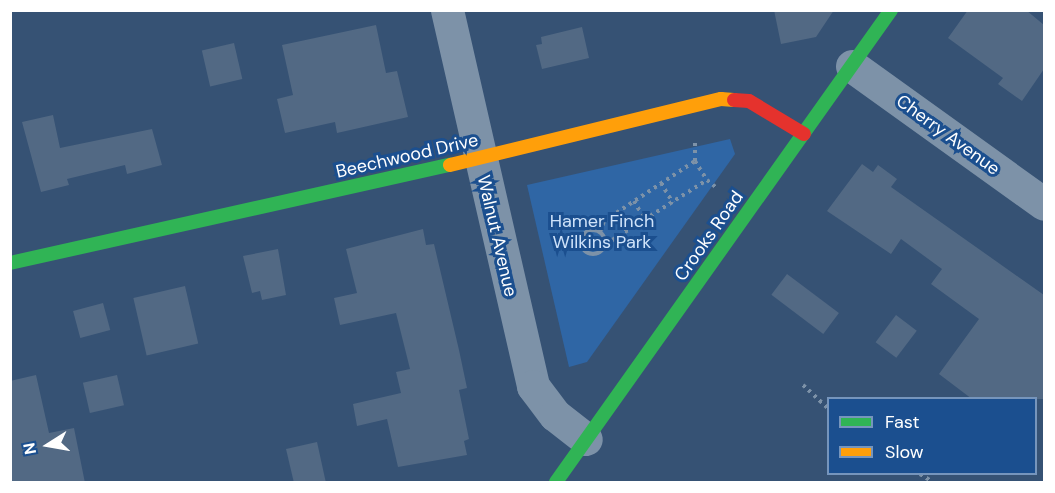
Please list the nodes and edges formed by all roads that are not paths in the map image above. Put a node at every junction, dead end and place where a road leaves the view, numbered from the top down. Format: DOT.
graph roads {
  1 [pos="447,10"];
  2 [pos="891,10"];
  3 [pos="852,66"];
  4 [pos="804,134"];
  5 [pos="480,158"];
  6 [pos="1044,204"];
  7 [pos="10,263"];
  8 [pos="586,439"];
  9 [pos="556,483"];
  1 -- 5 [label="street, Walnut Avenue"];
  2 -- 3 [label="street, Crooks Road"];
  3 -- 4 [label="street, Crooks Road"];
  3 -- 6 [label="street, Cherry Avenue"];
  4 -- 5 [label="street, Beechwood Drive"];
  4 -- 8 [label="street, Crooks Road"];
  5 -- 7 [label="street, Beechwood Drive"];
  5 -- 8 [label="street, Walnut Avenue"];
  8 -- 9 [label="street, Crooks Road"];
}
